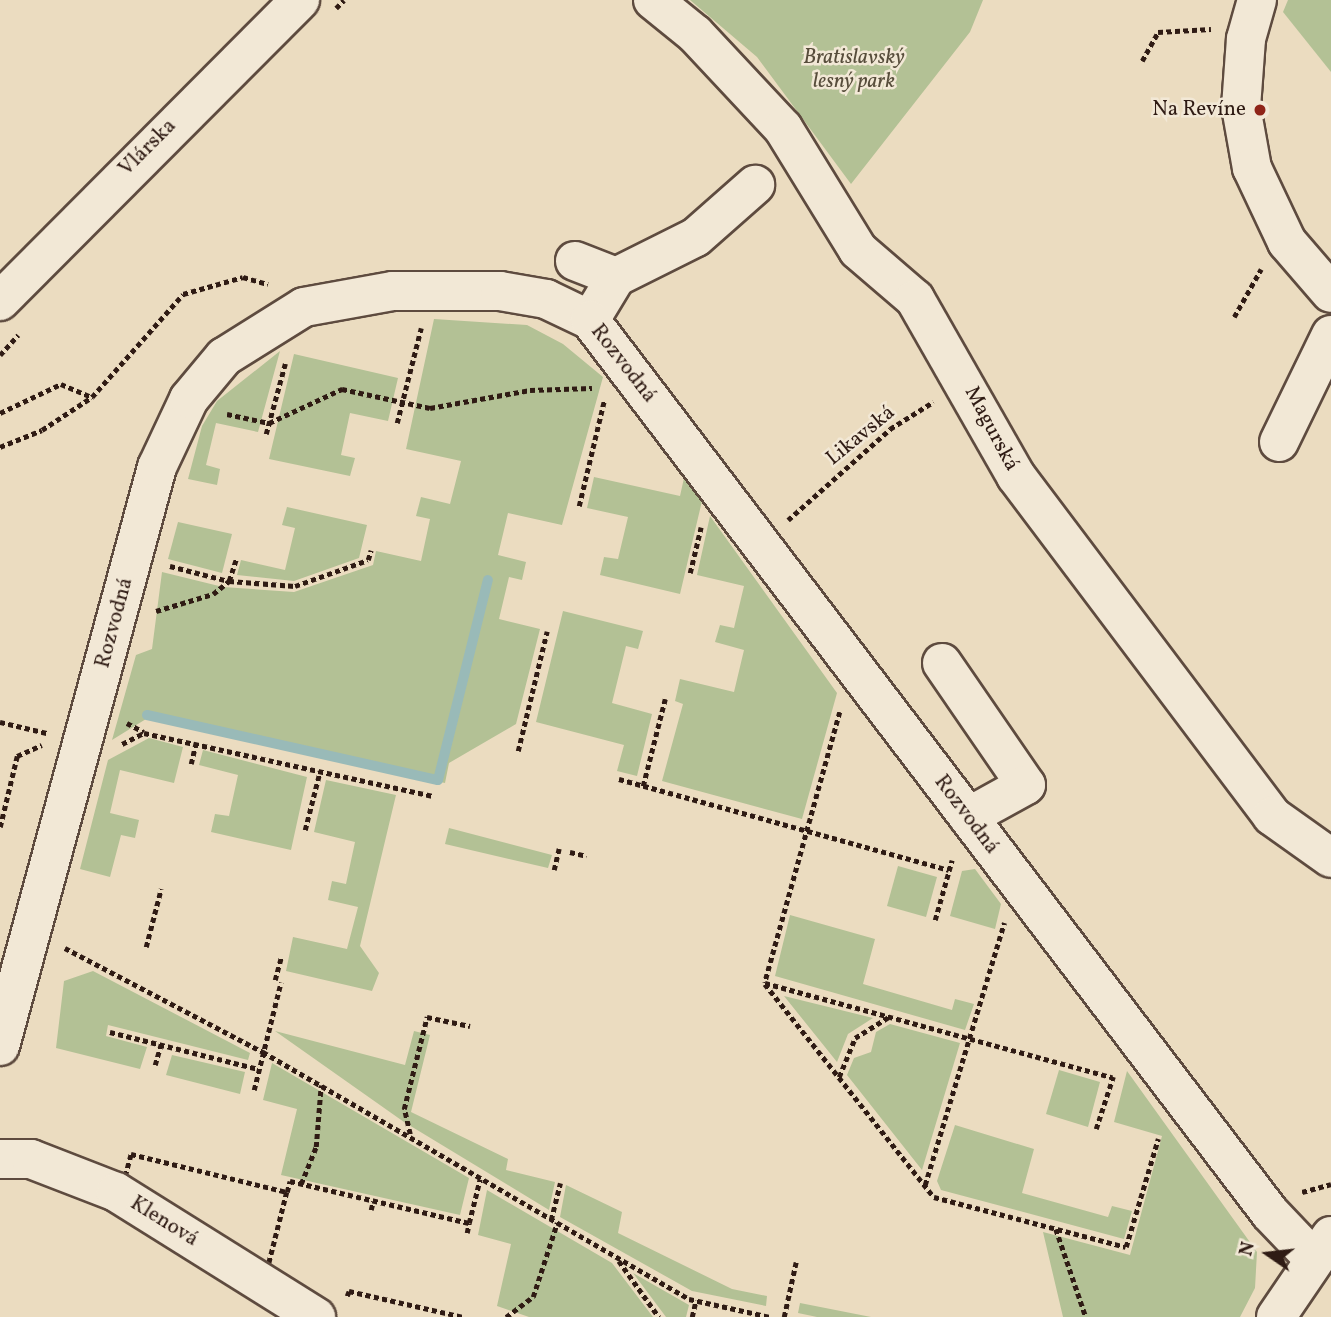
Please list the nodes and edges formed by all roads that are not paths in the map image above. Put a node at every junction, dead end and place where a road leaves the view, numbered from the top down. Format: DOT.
graph roads {
  1 [pos="300,0"];
  2 [pos="653,0"];
  3 [pos="1257,0"];
  4 [pos="755,185"];
  5 [pos="575,261"];
  6 [pos="615,276"];
  7 [pos="1331,293"];
  8 [pos="0,301"];
  9 [pos="590,320"];
  10 [pos="1331,335"];
  11 [pos="1279,442"];
  12 [pos="942,663"];
  13 [pos="961,833"];
  14 [pos="1331,858"];
  15 [pos="0,1046"];
  16 [pos="0,1159"];
  17 [pos="1323,1247"];
  18 [pos="330,1309"];
  19 [pos="1276,1317"];
  1 -- 8 [label="street, Vlárska"];
  2 -- 14 [label="street, Magurská"];
  3 -- 7 [label="street"];
  4 -- 6 [label="street"];
  5 -- 6 [label="street"];
  6 -- 9 [label="street"];
  9 -- 13 [label="street, Rozvodná"];
  9 -- 15 [label="street, Rozvodná"];
  10 -- 11 [label="street"];
  12 -- 13 [label="street"];
  13 -- 17 [label="street, Rozvodná"];
  16 -- 18 [label="street, Klenová"];
  17 -- 19 [label="street"];
}
